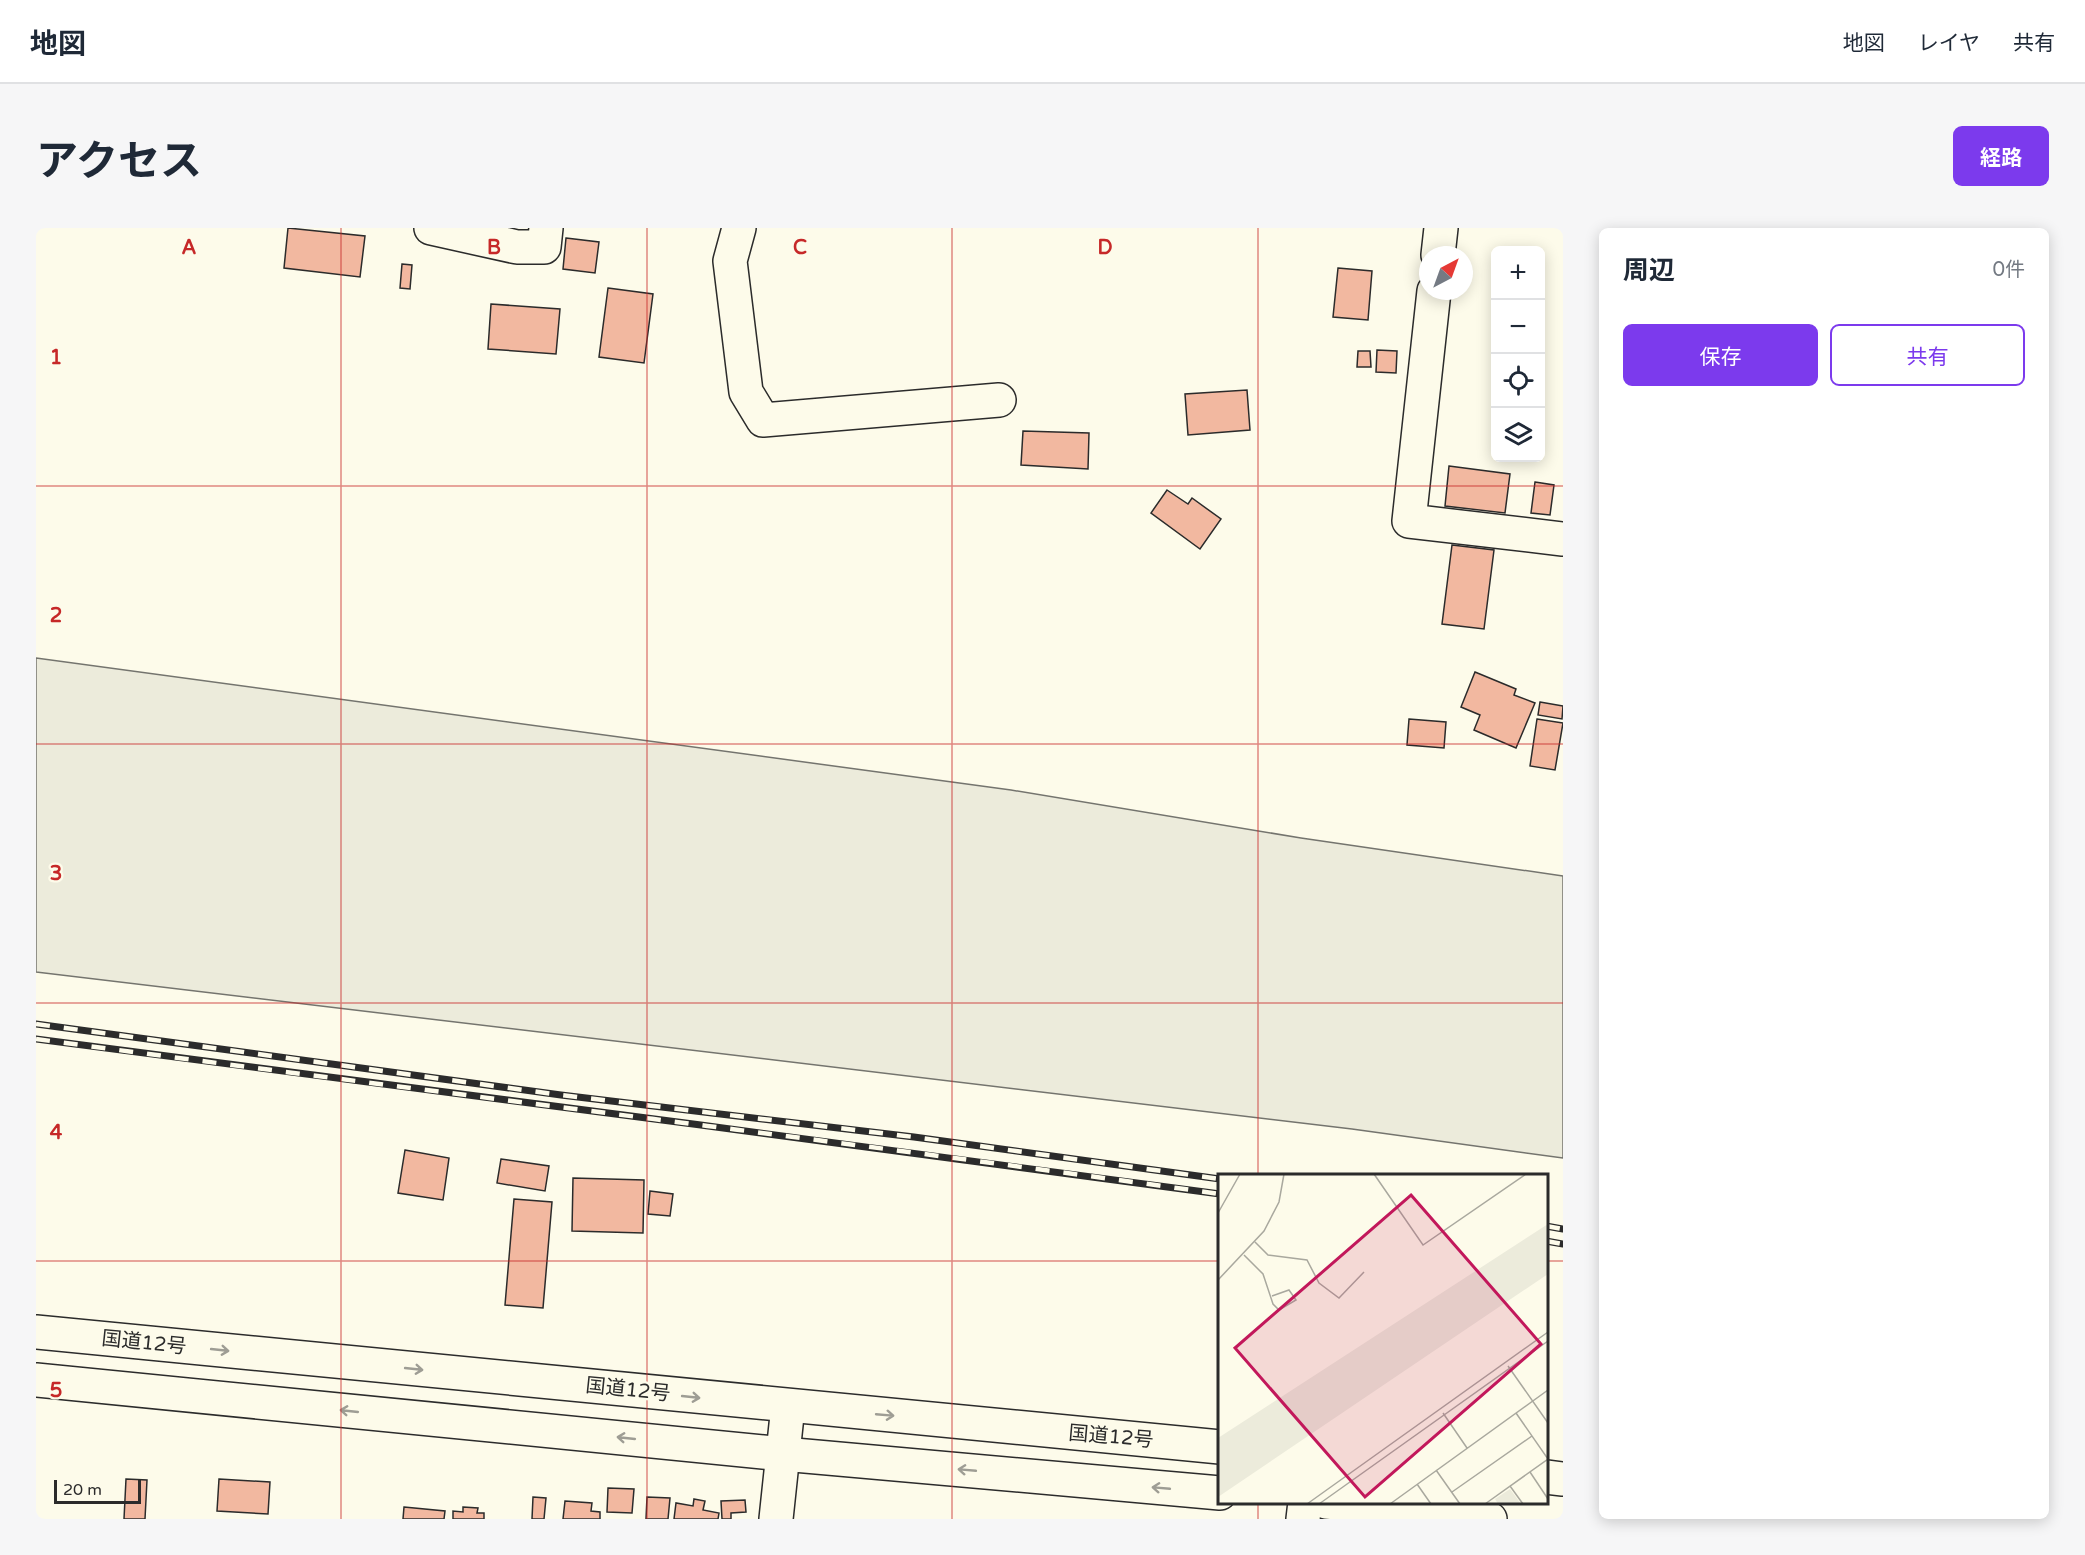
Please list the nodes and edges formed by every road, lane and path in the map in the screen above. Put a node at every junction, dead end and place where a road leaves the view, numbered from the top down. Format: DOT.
graph roads {
  1 [pos="431,228"];
  2 [pos="546,228"];
  3 [pos="739,228"];
  4 [pos="1441,228"];
  5 [pos="1439,246"];
  6 [pos="1433,300"];
  7 [pos="999,400"];
  8 [pos="1563,539"];
  9 [pos="36,1332"];
  10 [pos="36,1380"];
  11 [pos="788,1406"];
  12 [pos="1218,1447"];
  13 [pos="783,1454"];
  14 [pos="1548,1477"];
  15 [pos="1563,1479"];
  16 [pos="1218,1493"];
  17 [pos="1305,1504"];
  18 [pos="1336,1504"];
  19 [pos="776,1519"];
  20 [pos="1303,1519"];
  21 [pos="1490,1519"];
  1 -- 2 [label="main road"];
  3 -- 7 [label="main road"];
  4 -- 5 [label="main road"];
  6 -- 8 [label="main road"];
  9 -- 11 [label="main road, 国道12号, one-way"];
  13 -- 10 [label="main road, one-way"];
  11 -- 12 [label="main road, 国道12号, one-way"];
  11 -- 13 [label="main road"];
  16 -- 13 [label="main road, one-way"];
  13 -- 19 [label="main road"];
  14 -- 15 [label="main road"];
  17 -- 20 [label="main road"];
  18 -- 21 [label="main road"];
}
